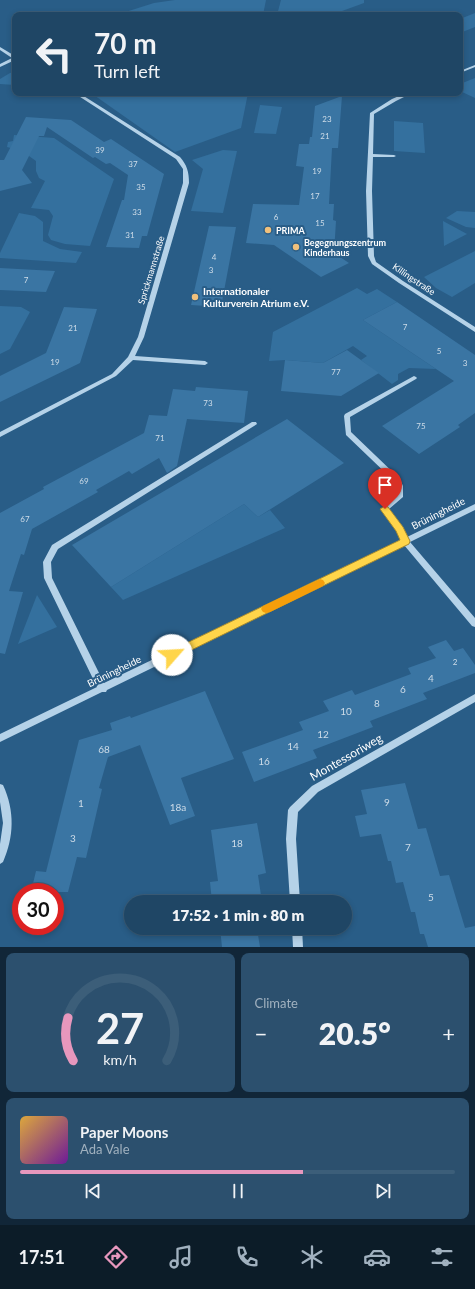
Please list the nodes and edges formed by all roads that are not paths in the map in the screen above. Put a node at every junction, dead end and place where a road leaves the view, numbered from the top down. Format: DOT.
graph roads {
  1 [pos="0,48"];
  2 [pos="12,56"];
  3 [pos="12,60"];
  4 [pos="0,66"];
  5 [pos="475,66"];
  6 [pos="463,71"];
  7 [pos="81,96"];
  8 [pos="403,96"];
  9 [pos="370,155"];
  10 [pos="394,156"];
  11 [pos="475,330"];
  12 [pos="131,358"];
  13 [pos="205,363"];
  14 [pos="414,378"];
  15 [pos="254,424"];
  16 [pos="0,435"];
  17 [pos="475,507"];
  18 [pos="405,541"];
  19 [pos="475,624"];
  20 [pos="103,689"];
  21 [pos="475,698"];
  22 [pos="0,738"];
  23 [pos="0,788"];
  24 [pos="0,859"];
  25 [pos="295,895"];
  26 [pos="297,935"];
  27 [pos="298,947"];
  1 -- 2 [label="street"];
  3 -- 4 [label="street"];
  5 -- 6 [label="street"];
  7 -- 12 [label="street, Sprickmannstraße"];
  8 -- 9 [label="street, Killingstraße"];
  9 -- 10 [label="street"];
  9 -- 11 [label="street, Killingstraße"];
  12 -- 13 [label="street"];
  12 -- 16 [label="street, Sprickmannstraße"];
  14 -- 18 [label="street"];
  15 -- 20 [label="street"];
  17 -- 18 [label="street, Brüningheide"];
  18 -- 19 [label="street"];
  18 -- 20 [label="street, Brüningheide"];
  20 -- 22 [label="street, Brüningheide"];
  21 -- 25 [label="street, Montessoriweg"];
  23 -- 24 [label="street"];
  26 -- 27 [label="street"];
}
